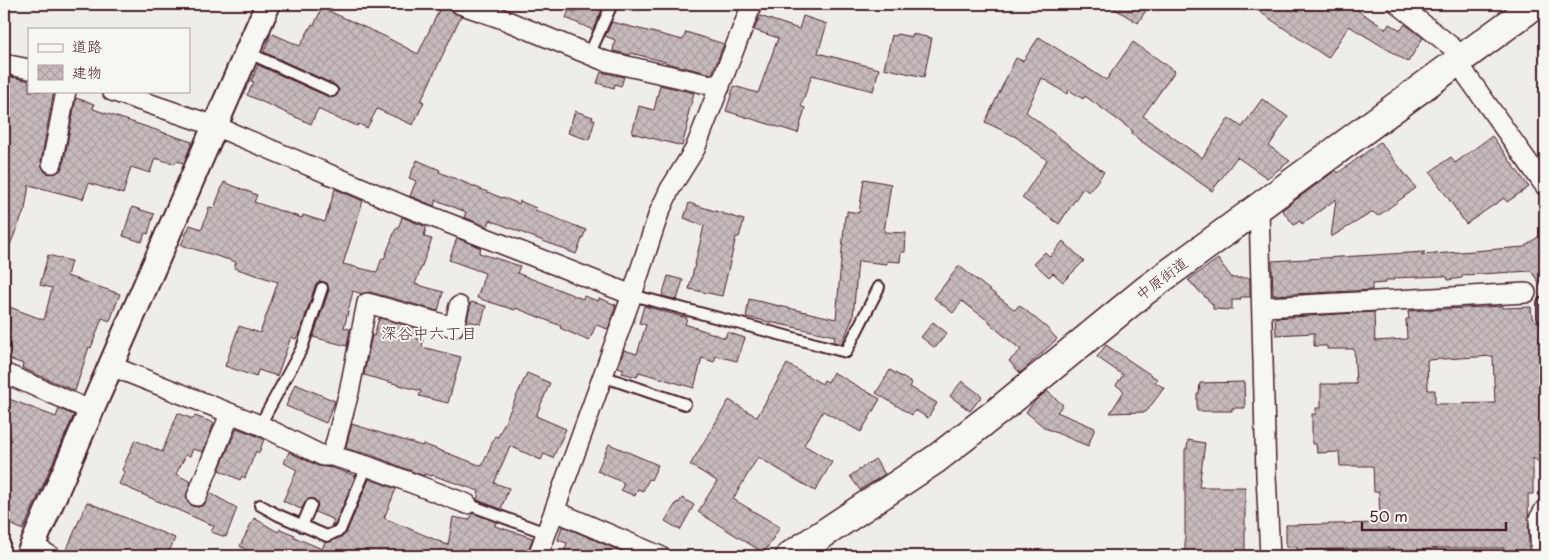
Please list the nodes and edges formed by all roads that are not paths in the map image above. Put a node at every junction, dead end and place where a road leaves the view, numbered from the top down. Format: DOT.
graph roads {
  1 [pos="268,4"];
  2 [pos="460,4"];
  3 [pos="612,4"];
  4 [pos="752,4"];
  5 [pos="1398,4"];
  6 [pos="1536,4"];
  7 [pos="247,52"];
  8 [pos="589,55"];
  9 [pos="1459,60"];
  10 [pos="4,64"];
  11 [pos="28,69"];
  12 [pos="720,87"];
  13 [pos="332,91"];
  14 [pos="66,92"];
  15 [pos="115,92"];
  16 [pos="215,126"];
  17 [pos="52,163"];
  18 [pos="1545,186"];
  19 [pos="1260,208"];
  20 [pos="879,287"];
  21 [pos="322,288"];
  22 [pos="1526,293"];
  23 [pos="632,295"];
  24 [pos="1543,303"];
  25 [pos="459,306"];
  26 [pos="1262,306"];
  27 [pos="1545,319"];
  28 [pos="111,366"];
  29 [pos="4,373"];
  30 [pos="602,376"];
  31 [pos="685,404"];
  32 [pos="92,411"];
  33 [pos="230,414"];
  34 [pos="260,425"];
  35 [pos="332,456"];
  36 [pos="367,466"];
  37 [pos="197,496"];
  38 [pos="467,504"];
  39 [pos="260,505"];
  40 [pos="311,505"];
  41 [pos="1545,509"];
  42 [pos="555,511"];
  43 [pos="302,526"];
  44 [pos="546,533"];
  45 [pos="37,553"];
  46 [pos="538,556"];
  47 [pos="660,556"];
  48 [pos="790,556"];
  49 [pos="1270,556"];
  50 [pos="1540,556"];
  1 -- 7 [label="street"];
  2 -- 8 [label="street"];
  3 -- 8 [label="lane"];
  4 -- 12 [label="street"];
  5 -- 9 [label="street"];
  6 -- 9 [label="main road, 中原街道"];
  7 -- 13 [label="lane"];
  7 -- 16 [label="street"];
  8 -- 12 [label="street"];
  9 -- 18 [label="street"];
  9 -- 19 [label="main road, 中原街道"];
  10 -- 11 [label="street"];
  12 -- 23 [label="street"];
  14 -- 17 [label="street"];
  15 -- 16 [label="street"];
  16 -- 23 [label="street"];
  16 -- 28 [label="street"];
  19 -- 26 [label="street"];
  19 -- 48 [label="main road, 中原街道"];
  20 -- 23 [label="lane"];
  21 -- 34 [label="lane"];
  22 -- 26 [label="street"];
  23 -- 30 [label="street"];
  24 -- 27 [label="lane"];
  25 -- 35 [label="street"];
  26 -- 49 [label="street"];
  28 -- 32 [label="street"];
  28 -- 33 [label="street"];
  29 -- 32 [label="street"];
  30 -- 31 [label="lane"];
  30 -- 42 [label="street"];
  32 -- 45 [label="street"];
  33 -- 34 [label="street"];
  33 -- 37 [label="street"];
  34 -- 35 [label="street"];
  35 -- 36 [label="street"];
  36 -- 38 [label="street"];
  36 -- 43 [label="lane"];
  38 -- 44 [label="lane"];
  39 -- 43 [label="lane"];
  40 -- 43 [label="lane"];
  41 -- 50 [label="street"];
  42 -- 44 [label="street"];
  42 -- 47 [label="street"];
  44 -- 46 [label="street"];
}
